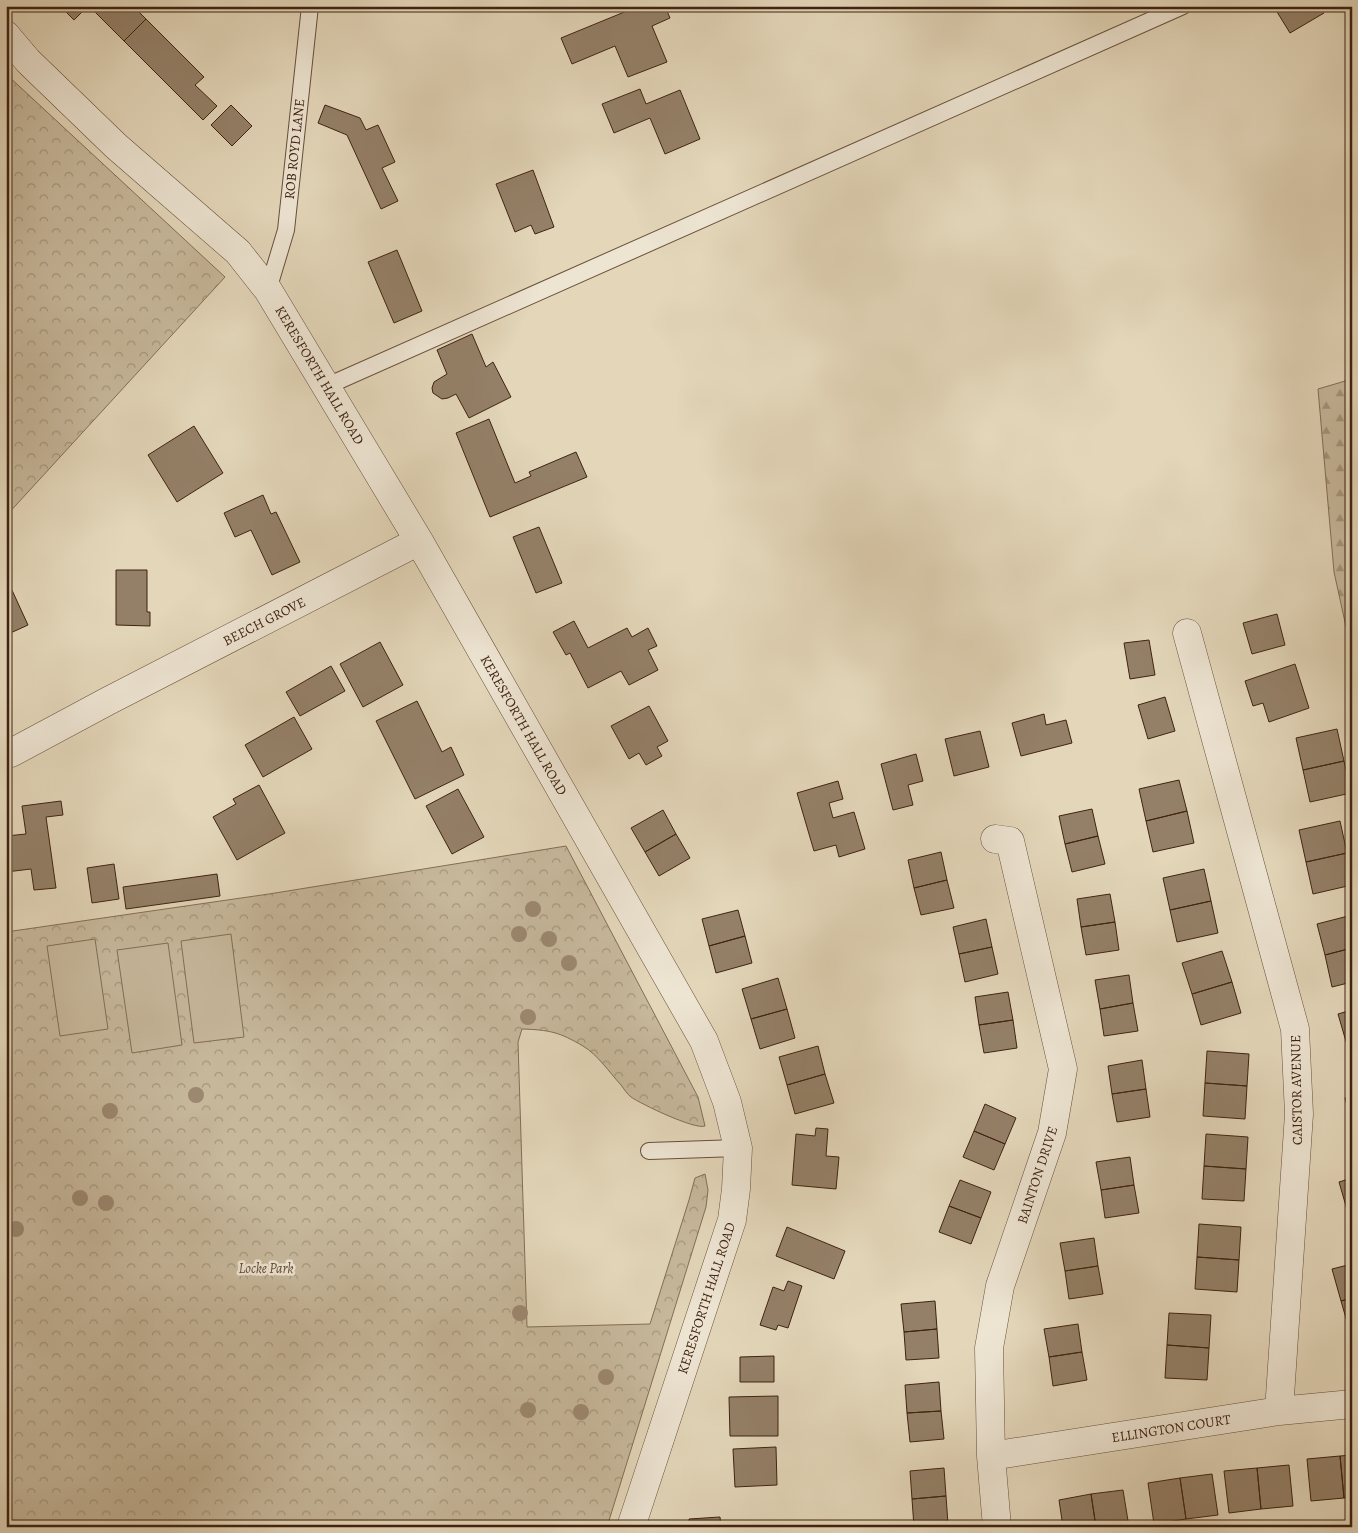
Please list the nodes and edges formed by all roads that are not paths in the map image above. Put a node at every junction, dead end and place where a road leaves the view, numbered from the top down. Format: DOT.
graph roads {
  1 [pos="310,6"];
  2 [pos="1183,6"];
  3 [pos="6,35"];
  4 [pos="268,290"];
  5 [pos="327,386"];
  6 [pos="419,541"];
  7 [pos="1187,633"];
  8 [pos="6,754"];
  9 [pos="995,839"];
  10 [pos="738,1148"];
  11 [pos="649,1151"];
  12 [pos="1352,1404"];
  13 [pos="1280,1410"];
  14 [pos="991,1456"];
  15 [pos="631,1527"];
  16 [pos="997,1527"];
  1 -- 4 [label="lane, ROB ROYD LANE"];
  2 -- 5 [label="lane"];
  3 -- 4 [label="street, KERESFORTH HALL ROAD"];
  4 -- 5 [label="street, KERESFORTH HALL ROAD"];
  5 -- 6 [label="street, KERESFORTH HALL ROAD"];
  6 -- 8 [label="street, BEECH GROVE"];
  6 -- 10 [label="street, KERESFORTH HALL ROAD"];
  7 -- 13 [label="street, CAISTOR AVENUE"];
  9 -- 14 [label="street, BAINTON DRIVE"];
  10 -- 11 [label="lane"];
  10 -- 15 [label="street, KERESFORTH HALL ROAD"];
  12 -- 13 [label="street, ELLINGTON COURT"];
  13 -- 14 [label="street, ELLINGTON COURT"];
  14 -- 16 [label="street, BAINTON DRIVE"];
}
